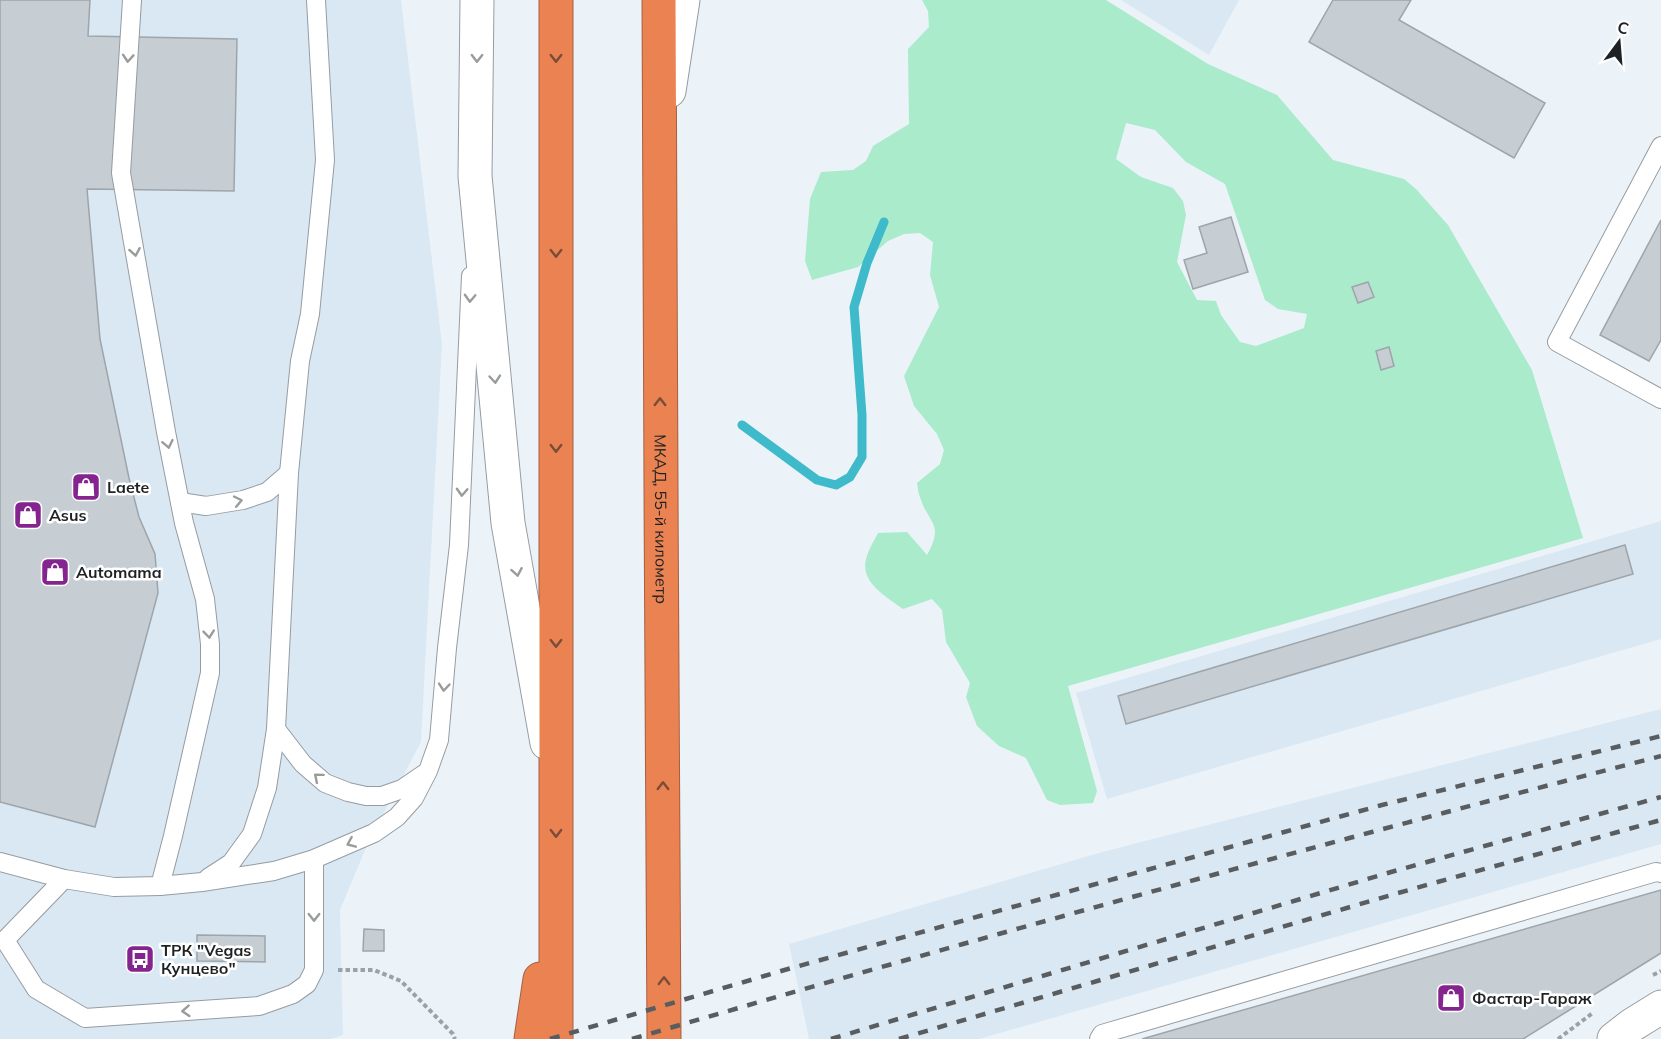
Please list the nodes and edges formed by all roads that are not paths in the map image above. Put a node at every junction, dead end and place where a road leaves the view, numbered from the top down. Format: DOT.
graph roads {
  1 [pos="132,0"];
  2 [pos="316,0"];
  3 [pos="477,0"];
  4 [pos="556,0"];
  5 [pos="659,0"];
  6 [pos="683,0"];
  7 [pos="1661,146"];
  8 [pos="476,176"];
  9 [pos="658,179"];
  10 [pos="1661,399"];
  11 [pos="290,473"];
  12 [pos="180,502"];
  13 [pos="276,729"];
  14 [pos="428,771"];
  15 [pos="556,792"];
  16 [pos="314,859"];
  17 [pos="0,862"];
  18 [pos="556,873"];
  19 [pos="1661,873"];
  20 [pos="64,879"];
  21 [pos="202,882"];
  22 [pos="160,886"];
  23 [pos="2,940"];
  24 [pos="1661,1007"];
  25 [pos="531,1039"];
  26 [pos="556,1039"];
  27 [pos="664,1039"];
  28 [pos="1099,1039"];
  29 [pos="1614,1039"];
  1 -- 12 [label="lane, one-way"];
  2 -- 11 [label="lane"];
  3 -- 8 [label="street, one-way"];
  4 -- 15 [label="highway, one-way"];
  5 -- 9 [label="highway, МКАД, 55-й километр"];
  6 -- 9 [label="street"];
  7 -- 10 [label="lane"];
  8 -- 14 [label="lane, one-way"];
  8 -- 15 [label="street, one-way"];
  27 -- 9 [label="highway, МКАД, 55-й километр, one-way"];
  12 -- 11 [label="lane, one-way"];
  11 -- 13 [label="lane"];
  12 -- 22 [label="lane, one-way"];
  14 -- 13 [label="lane, one-way"];
  13 -- 21 [label="lane"];
  14 -- 16 [label="lane, one-way"];
  15 -- 18 [label="highway, one-way"];
  16 -- 21 [label="lane"];
  16 -- 23 [label="lane, one-way"];
  17 -- 20 [label="lane"];
  18 -- 25 [label="highway"];
  18 -- 26 [label="highway"];
  19 -- 28 [label="lane"];
  20 -- 22 [label="lane"];
  20 -- 23 [label="lane"];
  21 -- 22 [label="lane"];
  24 -- 29 [label="street"];
}
